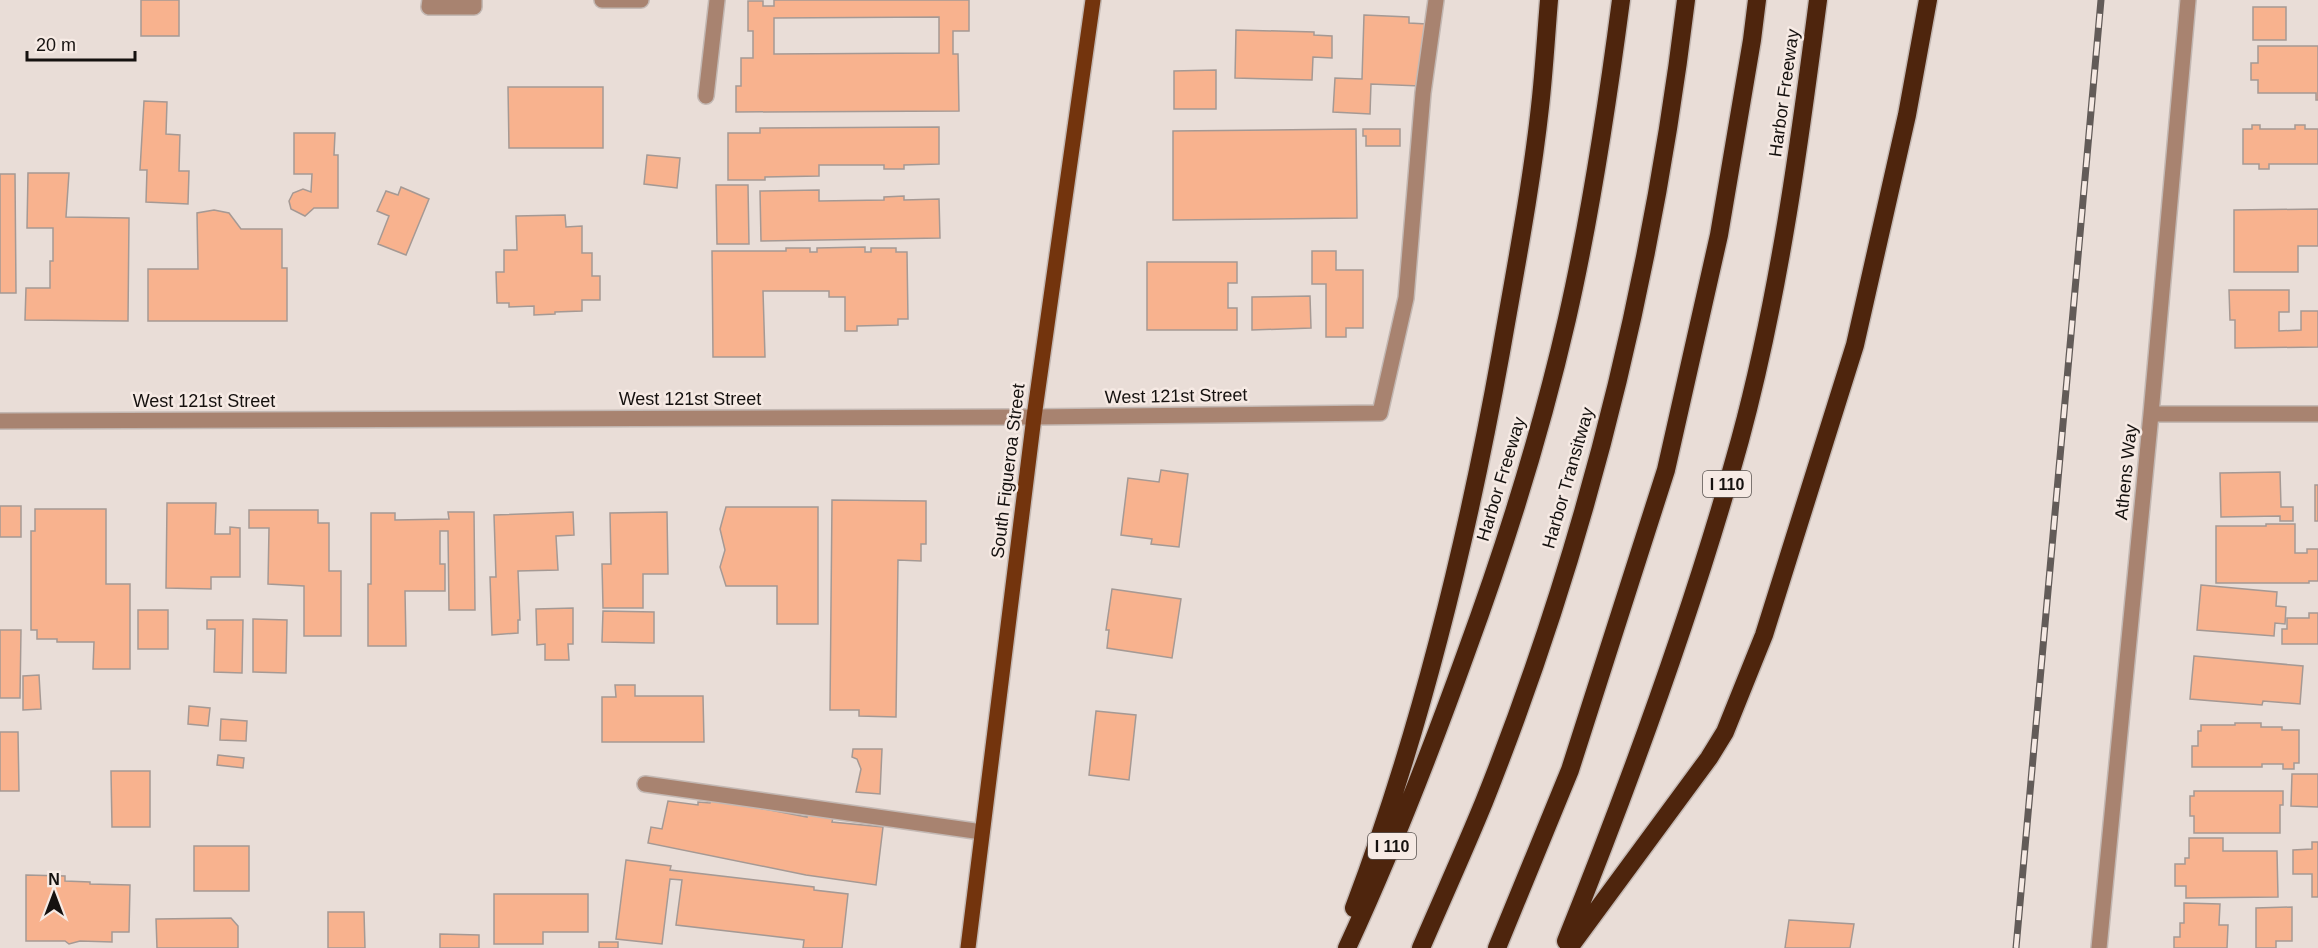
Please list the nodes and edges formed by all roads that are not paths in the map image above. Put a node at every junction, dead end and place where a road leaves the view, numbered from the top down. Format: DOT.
graph roads {
  1 [pos="430,0"];
  2 [pos="474,0"];
  3 [pos="602,0"];
  4 [pos="641,0"];
  5 [pos="717,0"];
  6 [pos="1093,0"];
  7 [pos="1436,0"];
  8 [pos="1549,0"];
  9 [pos="1621,0"];
  10 [pos="1686,0"];
  11 [pos="1757,0"];
  12 [pos="1818,0"];
  13 [pos="1928,0"];
  14 [pos="2188,0"];
  15 [pos="706,96"];
  16 [pos="2151,414"];
  17 [pos="2318,414"];
  18 [pos="1034,417"];
  19 [pos="0,421"];
  20 [pos="645,784"];
  21 [pos="982,832"];
  22 [pos="968,948"];
  23 [pos="1338,948"];
  24 [pos="1347,948"];
  25 [pos="1421,948"];
  26 [pos="1497,948"];
  27 [pos="1563,948"];
  28 [pos="1569,948"];
  29 [pos="2099,948"];
  1 -- 2 [label="street"];
  3 -- 4 [label="street"];
  5 -- 15 [label="street"];
  6 -- 18 [label="main road, South Figueroa Street"];
  7 -- 18 [label="street, West 121st Street"];
  8 -- 23 [label="highway"];
  9 -- 24 [label="highway, Harbor Freeway / I 110"];
  10 -- 25 [label="highway, Harbor Transitway"];
  11 -- 26 [label="highway"];
  12 -- 27 [label="highway, Harbor Freeway / I 110"];
  13 -- 28 [label="highway"];
  14 -- 16 [label="street, Athens Way"];
  16 -- 17 [label="street"];
  16 -- 29 [label="street, Athens Way"];
  18 -- 19 [label="street, West 121st Street"];
  18 -- 21 [label="main road, South Figueroa Street"];
  20 -- 21 [label="street"];
  21 -- 22 [label="main road, South Figueroa Street"];
}
